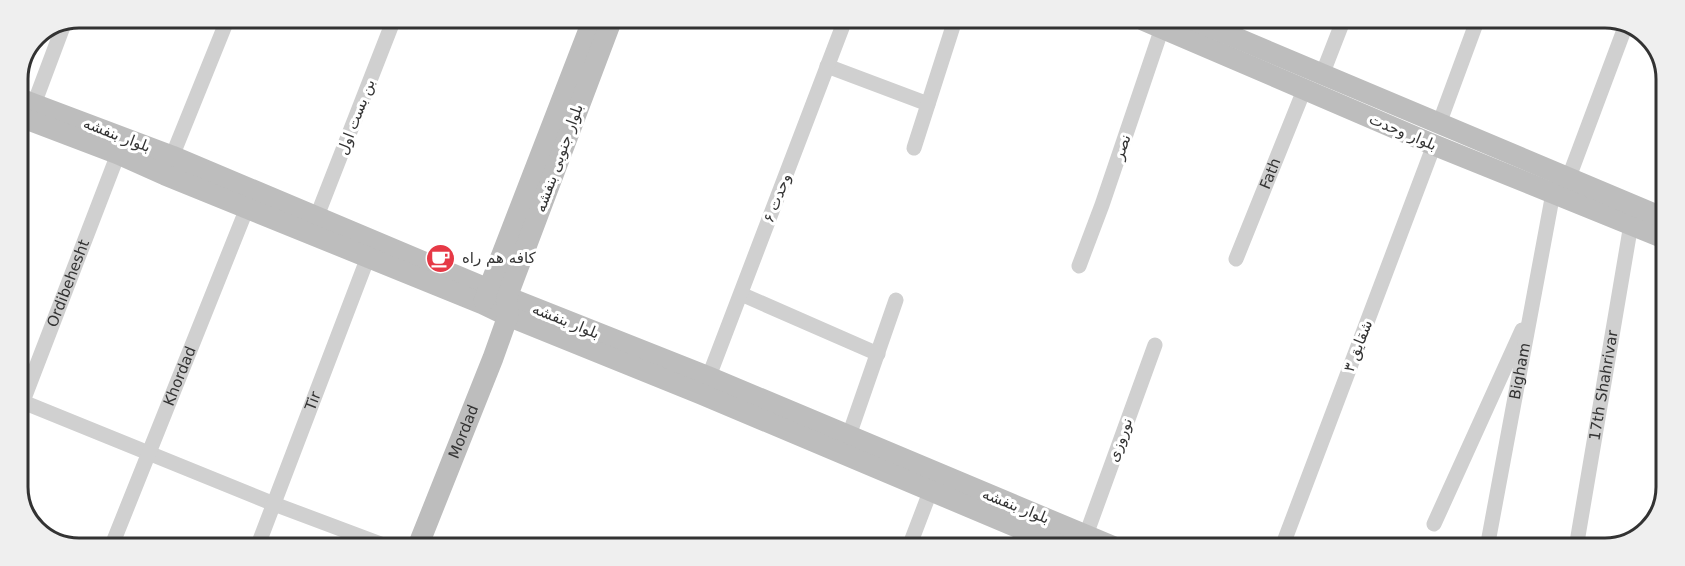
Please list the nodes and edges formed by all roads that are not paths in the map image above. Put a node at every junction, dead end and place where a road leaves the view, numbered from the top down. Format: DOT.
graph roads {
  1 [pos="224,28"];
  2 [pos="390,28"];
  3 [pos="590,28"];
  4 [pos="609,28"];
  5 [pos="842,28"];
  6 [pos="953,28"];
  7 [pos="1152,28"];
  8 [pos="1184,28"];
  9 [pos="1340,28"];
  10 [pos="1474,28"];
  11 [pos="1199,30"];
  12 [pos="60,32"];
  13 [pos="1623,32"];
  14 [pos="827,66"];
  15 [pos="1322,75"];
  16 [pos="1304,90"];
  17 [pos="28,96"];
  18 [pos="928,104"];
  19 [pos="28,108"];
  20 [pos="28,109"];
  21 [pos="1439,124"];
  22 [pos="1434,146"];
  23 [pos="914,148"];
  24 [pos="118,154"];
  25 [pos="169,166"];
  26 [pos="1569,177"];
  27 [pos="1553,193"];
  28 [pos="247,208"];
  29 [pos="1656,215"];
  30 [pos="317,216"];
  31 [pos="1631,224"];
  32 [pos="1656,235"];
  33 [pos="368,257"];
  34 [pos="1236,259"];
  35 [pos="1079,266"];
  36 [pos="741,294"];
  37 [pos="486,296"];
  38 [pos="896,300"];
  39 [pos="508,307"];
  40 [pos="1531,310"];
  41 [pos="1155,345"];
  42 [pos="878,354"];
  43 [pos="29,383"];
  44 [pos="705,386"];
  45 [pos="29,408"];
  46 [pos="846,446"];
  47 [pos="148,454"];
  48 [pos="930,492"];
  49 [pos="274,504"];
  50 [pos="1434,524"];
  51 [pos="1086,535"];
  52 [pos="115,538"];
  53 [pos="261,538"];
  54 [pos="365,538"];
  55 [pos="421,538"];
  56 [pos="912,538"];
  57 [pos="1042,538"];
  58 [pos="1093,538"];
  59 [pos="1285,538"];
  60 [pos="1489,538"];
  61 [pos="1578,538"];
  1 -- 25 [label="street"];
  2 -- 30 [label="street, بن بست اول"];
  3 -- 37 [label="main road, بلوار جنوبی بنفشه"];
  4 -- 39 [label="main road, بلوار جنوبی بنفشه"];
  5 -- 14 [label="street, وحدت ۶"];
  6 -- 18 [label="street"];
  7 -- 35 [label="street, نصر"];
  8 -- 11 [label="main road, بلوار وحدت"];
  9 -- 15 [label="street"];
  10 -- 21 [label="street"];
  11 -- 15 [label="main road, بلوار وحدت"];
  11 -- 16 [label="main road, بلوار وحدت"];
  12 -- 17 [label="street"];
  13 -- 26 [label="street"];
  14 -- 18 [label="street"];
  14 -- 36 [label="street, وحدت ۶"];
  15 -- 21 [label="main road, بلوار وحدت"];
  16 -- 22 [label="main road, بلوار وحدت"];
  16 -- 34 [label="street, Fath"];
  18 -- 23 [label="street"];
  19 -- 25 [label="main road, بلوار بنفشه"];
  20 -- 24 [label="main road, بلوار بنفشه"];
  21 -- 26 [label="main road, بلوار وحدت"];
  22 -- 27 [label="main road, بلوار وحدت"];
  22 -- 59 [label="street, شقایق ۳"];
  24 -- 25 [label="main road, بلوار بنفشه"];
  24 -- 43 [label="street, Ordibehesht"];
  25 -- 28 [label="main road, بلوار بنفشه"];
  25 -- 30 [label="main road, بلوار بنفشه"];
  26 -- 29 [label="main road, بلوار وحدت"];
  27 -- 31 [label="main road, بلوار وحدت"];
  27 -- 40 [label="street, Bigham"];
  28 -- 33 [label="main road, بلوار بنفشه"];
  28 -- 47 [label="street, Khordad"];
  30 -- 37 [label="main road, بلوار بنفشه"];
  31 -- 32 [label="main road, بلوار وحدت"];
  31 -- 61 [label="street, 17th Shahrivar"];
  33 -- 37 [label="main road, بلوار بنفشه"];
  33 -- 49 [label="street, Tir"];
  36 -- 42 [label="street"];
  36 -- 44 [label="street, وحدت ۶"];
  37 -- 39 [label="main road, بلوار بنفشه"];
  38 -- 42 [label="street"];
  39 -- 44 [label="main road, بلوار بنفشه"];
  39 -- 55 [label="main road, Mordad"];
  40 -- 50 [label="street"];
  40 -- 60 [label="street, Bigham"];
  41 -- 51 [label="street, نوروزی"];
  42 -- 46 [label="street"];
  44 -- 46 [label="main road, بلوار بنفشه"];
  45 -- 47 [label="street"];
  46 -- 48 [label="main road, بلوار بنفشه"];
  46 -- 51 [label="main road, بلوار بنفشه"];
  47 -- 49 [label="street"];
  47 -- 52 [label="street, Khordad"];
  48 -- 56 [label="street"];
  48 -- 57 [label="main road, بلوار بنفشه"];
  49 -- 53 [label="street, Tir"];
  49 -- 54 [label="street"];
  51 -- 58 [label="main road, بلوار بنفشه"];
}
